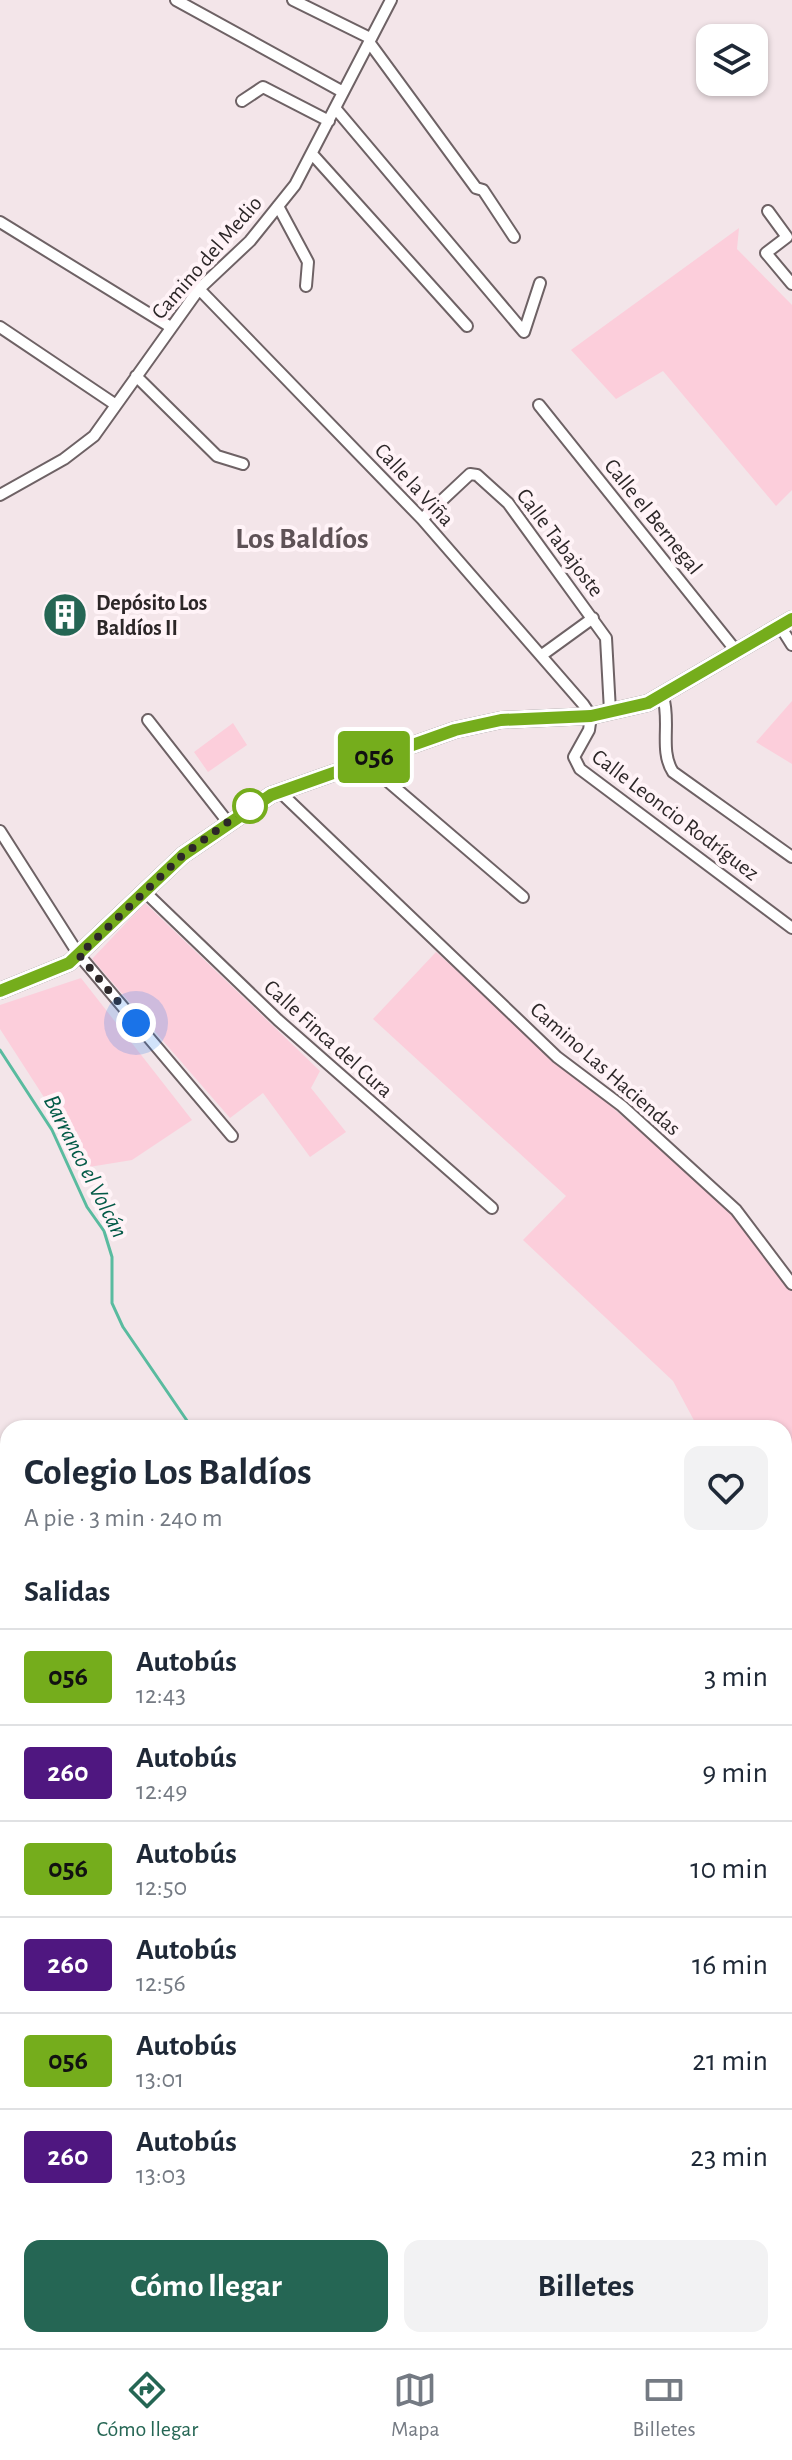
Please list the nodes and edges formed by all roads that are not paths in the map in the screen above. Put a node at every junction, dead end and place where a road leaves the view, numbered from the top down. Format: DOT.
graph roads {
  1 [pos="176,0"];
  2 [pos="293,0"];
  3 [pos="391,0"];
  4 [pos="370,40"];
  5 [pos="343,92"];
  6 [pos="242,101"];
  7 [pos="335,108"];
  8 [pos="329,121"];
  9 [pos="313,155"];
  10 [pos="278,206"];
  11 [pos="768,211"];
  12 [pos="0,222"];
  13 [pos="514,237"];
  14 [pos="540,283"];
  15 [pos="792,284"];
  16 [pos="306,286"];
  17 [pos="199,289"];
  18 [pos="169,326"];
  19 [pos="467,326"];
  20 [pos="0,327"];
  21 [pos="136,376"];
  22 [pos="116,405"];
  23 [pos="539,405"];
  24 [pos="243,464"];
  25 [pos="0,495"];
  26 [pos="422,519"];
  27 [pos="593,618"];
  28 [pos="786,622"];
  29 [pos="792,645"];
  30 [pos="737,652"];
  31 [pos="542,655"];
  32 [pos="663,697"];
  33 [pos="610,711"];
  34 [pos="591,716"];
  35 [pos="148,720"];
  36 [pos="364,761"];
  37 [pos="280,792"];
  38 [pos="227,821"];
  39 [pos="0,831"];
  40 [pos="792,857"];
  41 [pos="144,891"];
  42 [pos="523,897"];
  43 [pos="792,928"];
  44 [pos="79,955"];
  45 [pos="0,991"];
  46 [pos="232,1136"];
  47 [pos="492,1208"];
  48 [pos="792,1284"];
  1 -- 5 [label="street"];
  2 -- 4 [label="street"];
  3 -- 4 [label="street, Camino del Medio"];
  4 -- 5 [label="street, Camino del Medio"];
  4 -- 13 [label="street"];
  5 -- 7 [label="street, Camino del Medio"];
  6 -- 8 [label="street"];
  7 -- 8 [label="street, Camino del Medio"];
  7 -- 14 [label="street"];
  8 -- 9 [label="street, Camino del Medio"];
  9 -- 10 [label="street, Camino del Medio"];
  9 -- 19 [label="street"];
  10 -- 16 [label="street"];
  10 -- 17 [label="street, Camino del Medio"];
  11 -- 15 [label="street"];
  12 -- 18 [label="street"];
  17 -- 18 [label="street, Camino del Medio"];
  17 -- 26 [label="street, Calle la Viña"];
  18 -- 21 [label="street, Camino del Medio"];
  20 -- 22 [label="street"];
  21 -- 22 [label="street, Camino del Medio"];
  21 -- 24 [label="street"];
  22 -- 25 [label="street, Camino del Medio"];
  23 -- 30 [label="street, Calle el Bernegal"];
  26 -- 27 [label="street, Calle Tabajoste"];
  26 -- 31 [label="street, Calle la Viña"];
  27 -- 31 [label="street"];
  27 -- 33 [label="street, Calle Tabajoste"];
  28 -- 29 [label="street"];
  28 -- 30 [label="main road"];
  30 -- 32 [label="main road"];
  31 -- 34 [label="street, Calle la Viña"];
  32 -- 33 [label="main road"];
  32 -- 40 [label="street"];
  33 -- 34 [label="main road"];
  34 -- 36 [label="main road"];
  34 -- 43 [label="street, Calle Leoncio Rodríguez"];
  35 -- 38 [label="street"];
  36 -- 37 [label="main road"];
  36 -- 42 [label="street"];
  37 -- 38 [label="main road"];
  37 -- 48 [label="street, Camino Las Haciendas"];
  38 -- 41 [label="main road"];
  39 -- 44 [label="street"];
  41 -- 44 [label="main road"];
  41 -- 47 [label="street, Calle Finca del Cura"];
  44 -- 45 [label="main road"];
  44 -- 46 [label="street"];
}
